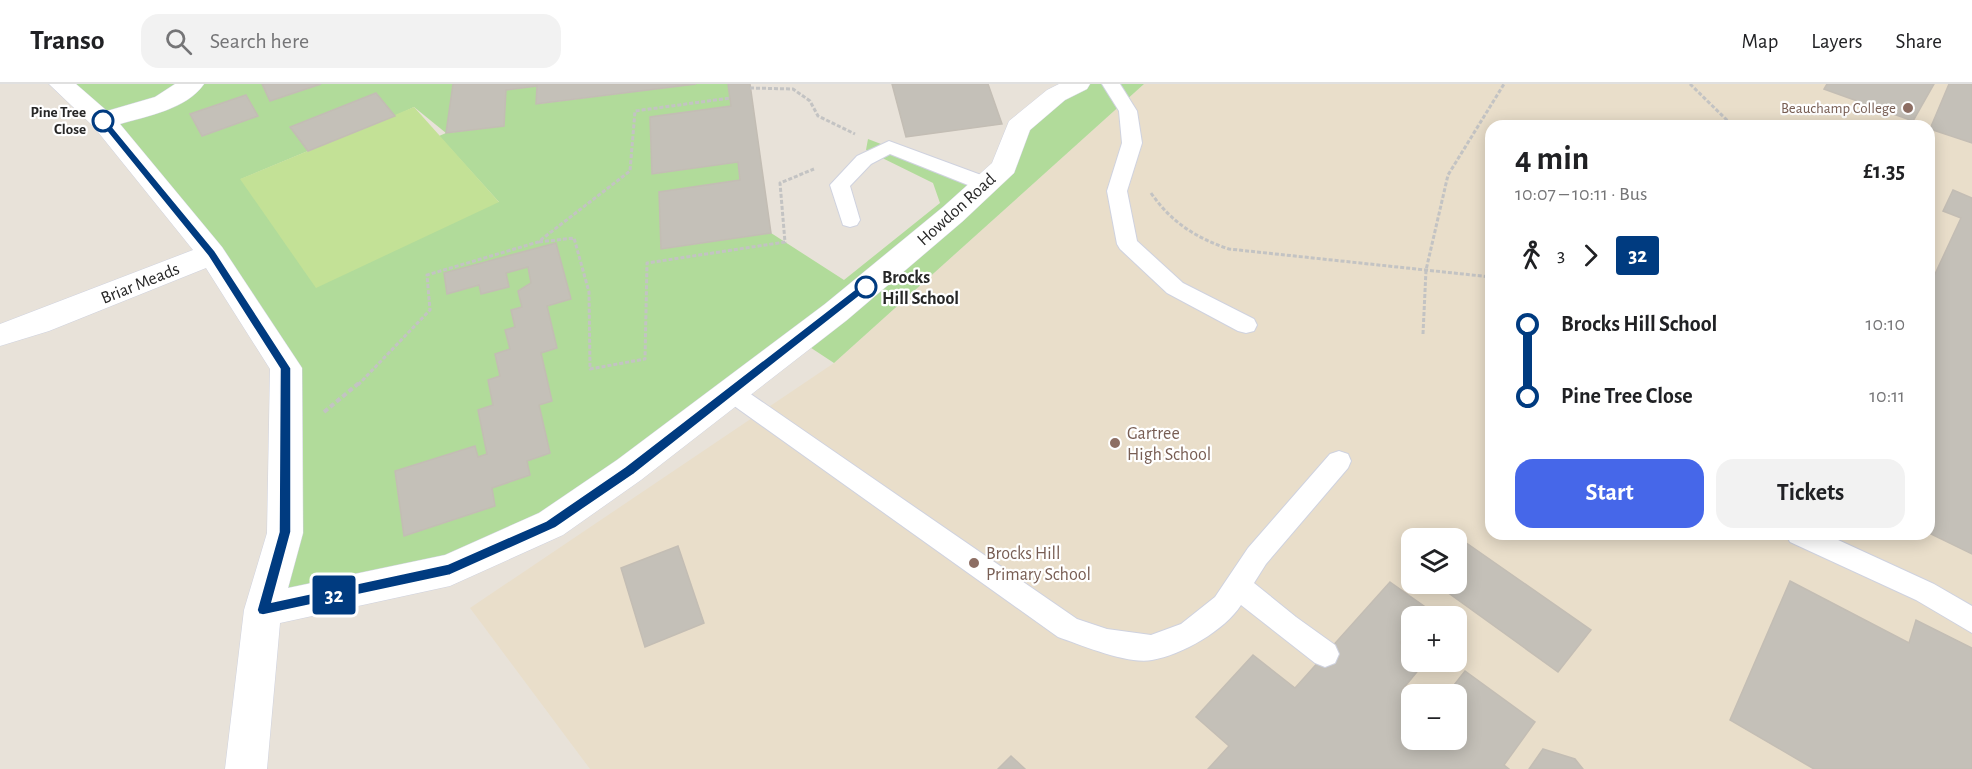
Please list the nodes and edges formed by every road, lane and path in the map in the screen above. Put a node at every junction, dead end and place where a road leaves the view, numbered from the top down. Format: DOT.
graph roads {
  1 [pos="61,84"];
  2 [pos="192,84"];
  3 [pos="1111,84"];
  4 [pos="1504,84"];
  5 [pos="1690,84"];
  6 [pos="750,88"];
  7 [pos="1062,88"];
  8 [pos="730,99"];
  9 [pos="1727,120"];
  10 [pos="103,121"];
  11 [pos="889,147"];
  12 [pos="824,164"];
  13 [pos="1151,183"];
  14 [pos="985,184"];
  15 [pos="850,220"];
  16 [pos="538,242"];
  17 [pos="212,254"];
  18 [pos="1426,270"];
  19 [pos="1485,276"];
  20 [pos="1246,325"];
  21 [pos="1423,334"];
  22 [pos="0,335"];
  23 [pos="731,392"];
  24 [pos="286,443"];
  25 [pos="1340,461"];
  26 [pos="1812,540"];
  27 [pos="1238,586"];
  28 [pos="263,610"];
  29 [pos="1972,621"];
  30 [pos="1325,654"];
  31 [pos="246,769"];
  1 -- 10 [label="street"];
  2 -- 10 [label="street"];
  3 -- 20 [label="lane"];
  4 -- 18 [label="path"];
  5 -- 9 [label="path"];
  6 -- 11 [label="path"];
  7 -- 14 [label="street, Howdon Road"];
  8 -- 16 [label="path"];
  10 -- 17 [label="street"];
  11 -- 14 [label="lane"];
  11 -- 15 [label="lane"];
  12 -- 16 [label="path"];
  13 -- 18 [label="path"];
  14 -- 23 [label="street, Howdon Road"];
  16 -- 24 [label="path"];
  17 -- 22 [label="street, Briar Meads"];
  17 -- 24 [label="street"];
  18 -- 19 [label="path"];
  18 -- 21 [label="path"];
  23 -- 27 [label="lane"];
  23 -- 28 [label="street, Howdon Road"];
  24 -- 28 [label="street"];
  25 -- 27 [label="lane"];
  26 -- 29 [label="lane"];
  27 -- 30 [label="lane"];
  28 -- 31 [label="street"];
}
